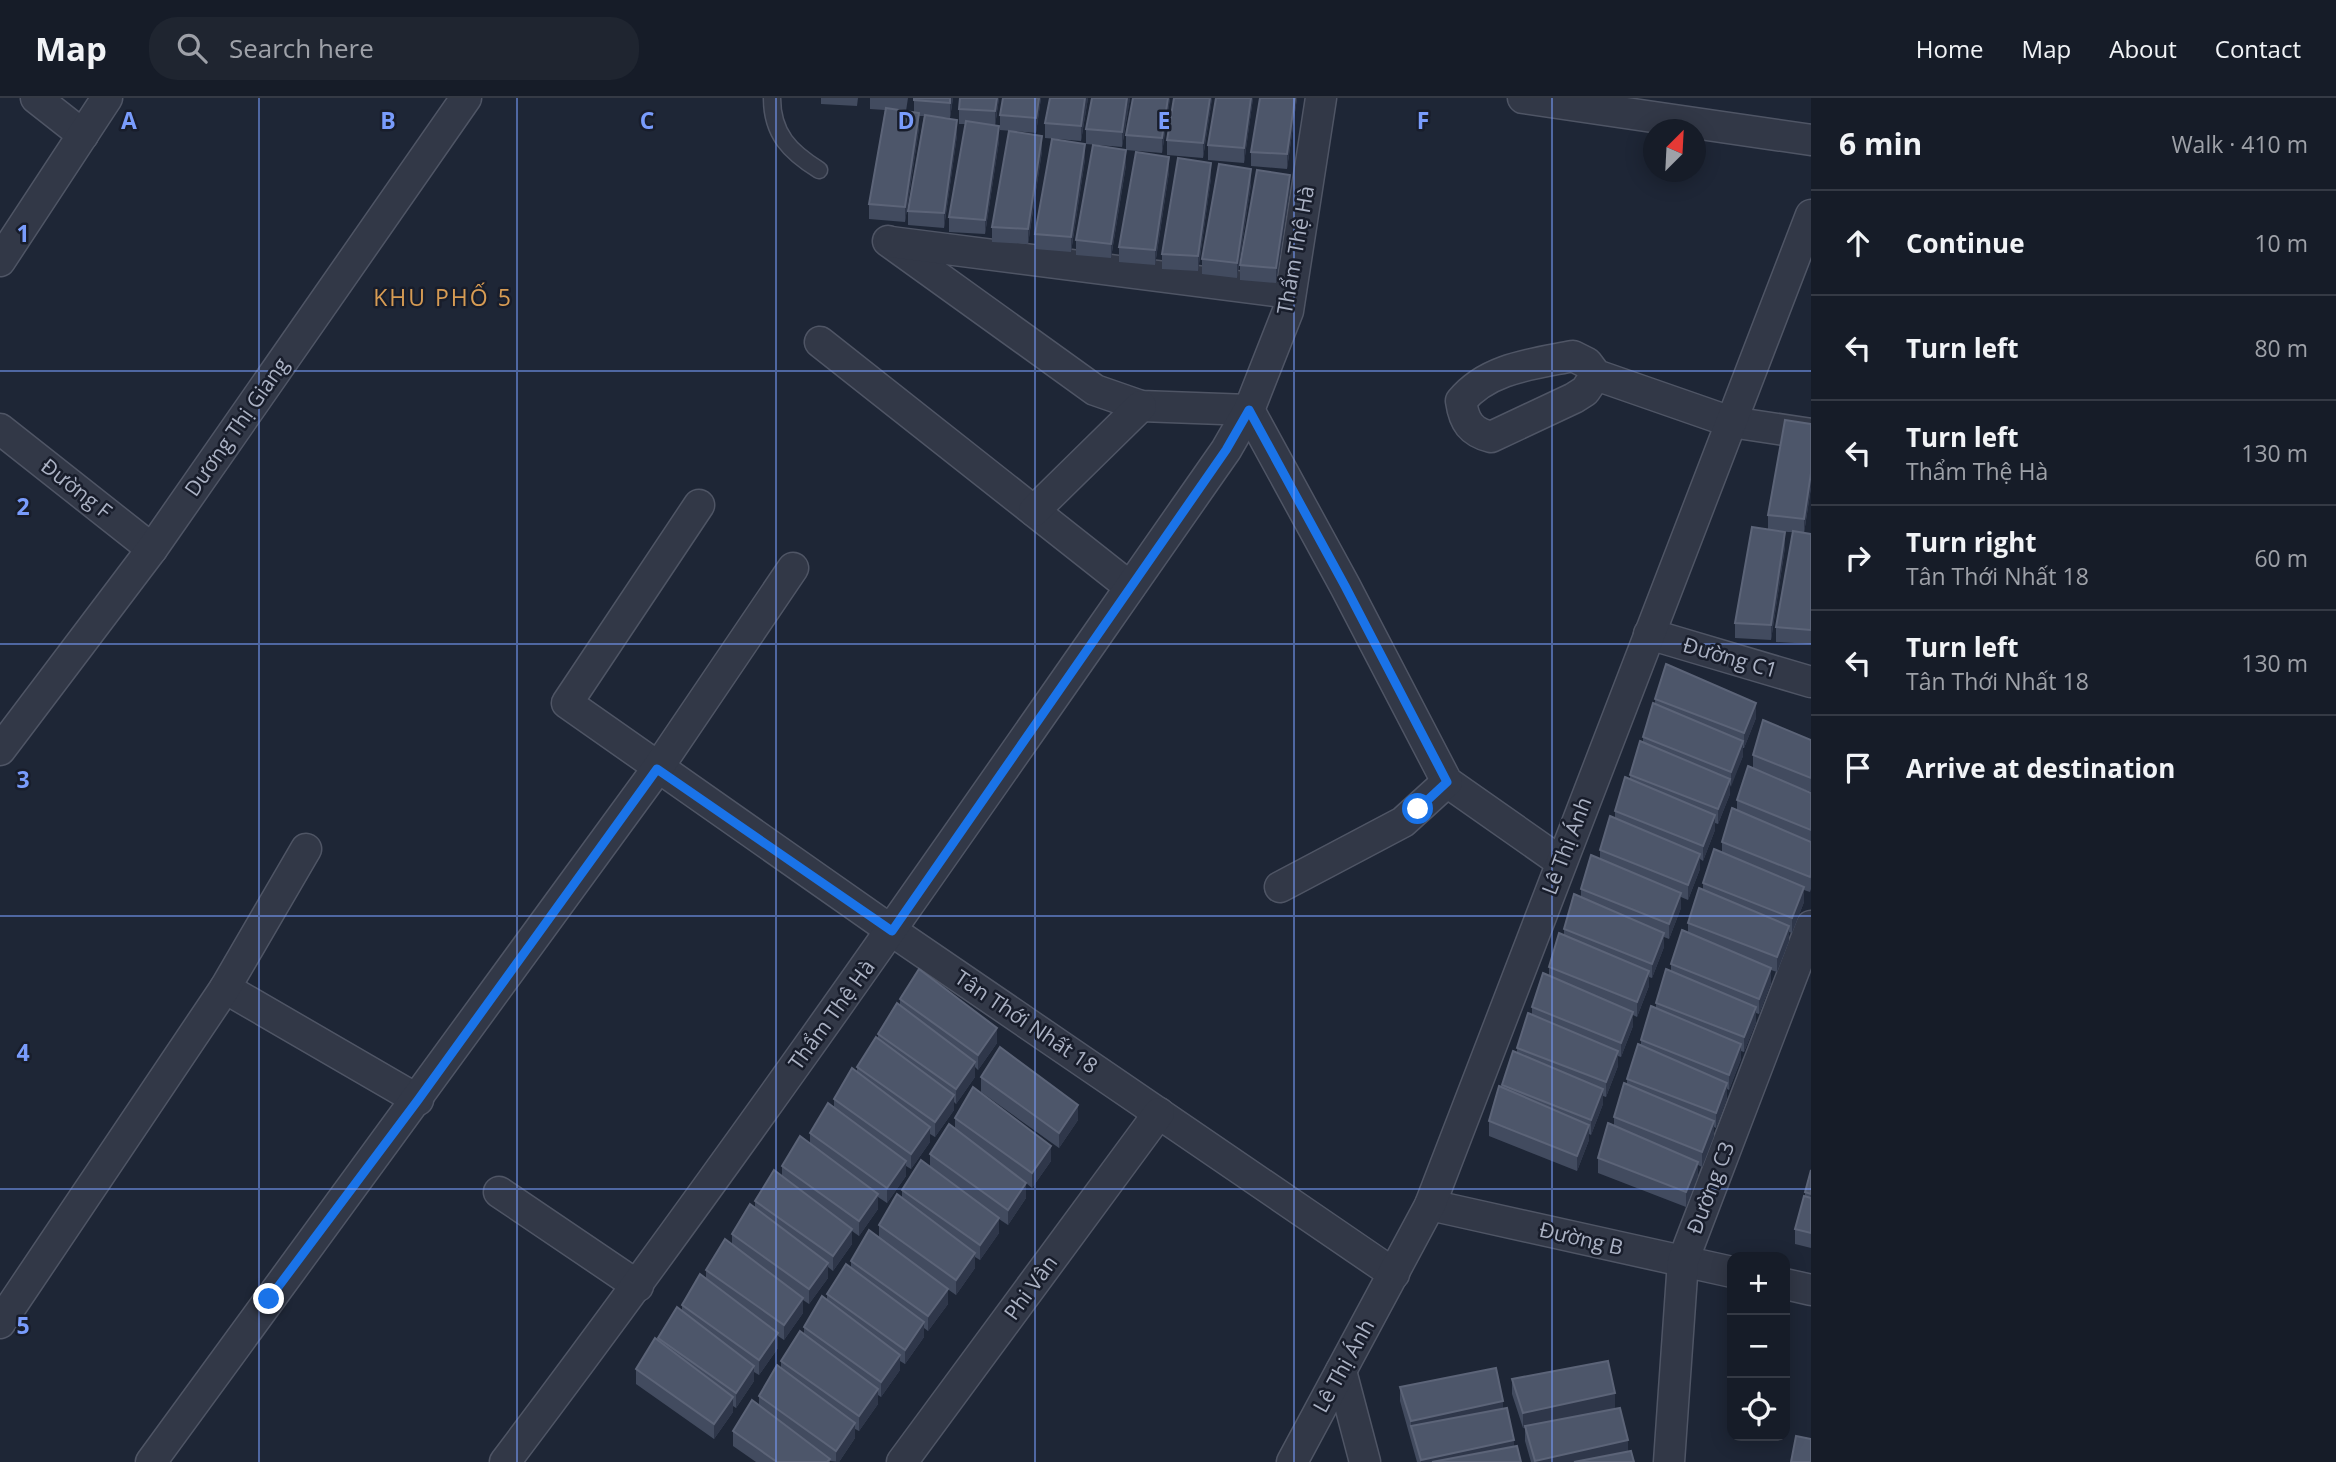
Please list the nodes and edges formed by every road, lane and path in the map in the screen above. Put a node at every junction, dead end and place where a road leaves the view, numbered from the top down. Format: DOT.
graph roads {
  1 [pos="36,98"];
  2 [pos="107,98"];
  3 [pos="466,98"];
  4 [pos="772,98"];
  5 [pos="1321,98"];
  6 [pos="1537,99"];
  7 [pos="83,135"];
  8 [pos="1811,140"];
  9 [pos="819,170"];
  10 [pos="1811,215"];
  11 [pos="0,261"];
  12 [pos="1290,293"];
  13 [pos="820,342"];
  14 [pos="1596,375"];
  15 [pos="1141,406"];
  16 [pos="1249,410"];
  17 [pos="1731,422"];
  18 [pos="0,429"];
  19 [pos="1811,434"];
  20 [pos="699,505"];
  21 [pos="1034,511"];
  22 [pos="152,549"];
  23 [pos="793,568"];
  24 [pos="1130,587"];
  25 [pos="1649,634"];
  26 [pos="1811,682"];
  27 [pos="2,742"];
  28 [pos="657,769"];
  29 [pos="1447,782"];
  30 [pos="306,849"];
  31 [pos="1561,862"];
  32 [pos="1280,887"];
  33 [pos="1811,926"];
  34 [pos="892,931"];
  35 [pos="225,988"];
  36 [pos="418,1100"];
  37 [pos="1159,1113"];
  38 [pos="499,1192"];
  39 [pos="1430,1205"];
  40 [pos="1683,1261"];
  41 [pos="1727,1271"];
  42 [pos="1394,1274"];
  43 [pos="1790,1285"];
  44 [pos="638,1286"];
  45 [pos="1811,1290"];
  46 [pos="0,1323"];
  47 [pos="1341,1371"];
  48 [pos="151,1462"];
  49 [pos="505,1462"];
  50 [pos="902,1462"];
  51 [pos="1292,1462"];
  52 [pos="1365,1462"];
  53 [pos="1669,1462"];
  1 -- 7 [label="street"];
  2 -- 7 [label="street"];
  3 -- 22 [label="street, Dương Thị Giang"];
  4 -- 9 [label="lane"];
  5 -- 12 [label="street, Thẩm Thệ Hà"];
  6 -- 8 [label="street"];
  7 -- 11 [label="street"];
  10 -- 17 [label="street, Lê Thị Ánh"];
  12 -- 15 [label="street"];
  12 -- 16 [label="street, Thẩm Thệ Hà"];
  13 -- 21 [label="street"];
  14 -- 17 [label="street"];
  15 -- 16 [label="street"];
  15 -- 21 [label="street"];
  16 -- 24 [label="street, Thẩm Thệ Hà"];
  16 -- 29 [label="street"];
  17 -- 19 [label="street"];
  17 -- 25 [label="street, Lê Thị Ánh"];
  18 -- 22 [label="street, Đường F"];
  20 -- 28 [label="street, Tân Thới Nhất 18"];
  21 -- 24 [label="street"];
  22 -- 27 [label="street, Dương Thị Giang"];
  23 -- 28 [label="street"];
  24 -- 34 [label="street, Thẩm Thệ Hà"];
  25 -- 26 [label="street, Đường C1"];
  25 -- 31 [label="street, Lê Thị Ánh"];
  28 -- 34 [label="street, Tân Thới Nhất 18"];
  28 -- 36 [label="street"];
  29 -- 31 [label="street"];
  29 -- 32 [label="street"];
  30 -- 35 [label="street"];
  31 -- 39 [label="street, Lê Thị Ánh"];
  33 -- 40 [label="street, Đường C3"];
  34 -- 37 [label="street, Tân Thới Nhất 18"];
  34 -- 44 [label="street, Thẩm Thệ Hà"];
  35 -- 36 [label="street"];
  35 -- 46 [label="street"];
  36 -- 48 [label="street"];
  37 -- 42 [label="street, Tân Thới Nhất 18"];
  37 -- 50 [label="street, Phi Vân"];
  38 -- 44 [label="street"];
  39 -- 40 [label="street, Đường B"];
  39 -- 42 [label="street, Lê Thị Ánh"];
  40 -- 41 [label="street, Đường B"];
  40 -- 53 [label="street, Đường C3"];
  42 -- 47 [label="street, Lê Thị Ánh"];
  43 -- 45 [label="street"];
  44 -- 49 [label="street, Thẩm Thệ Hà"];
  47 -- 51 [label="street, Lê Thị Ánh"];
  47 -- 52 [label="street"];
}
